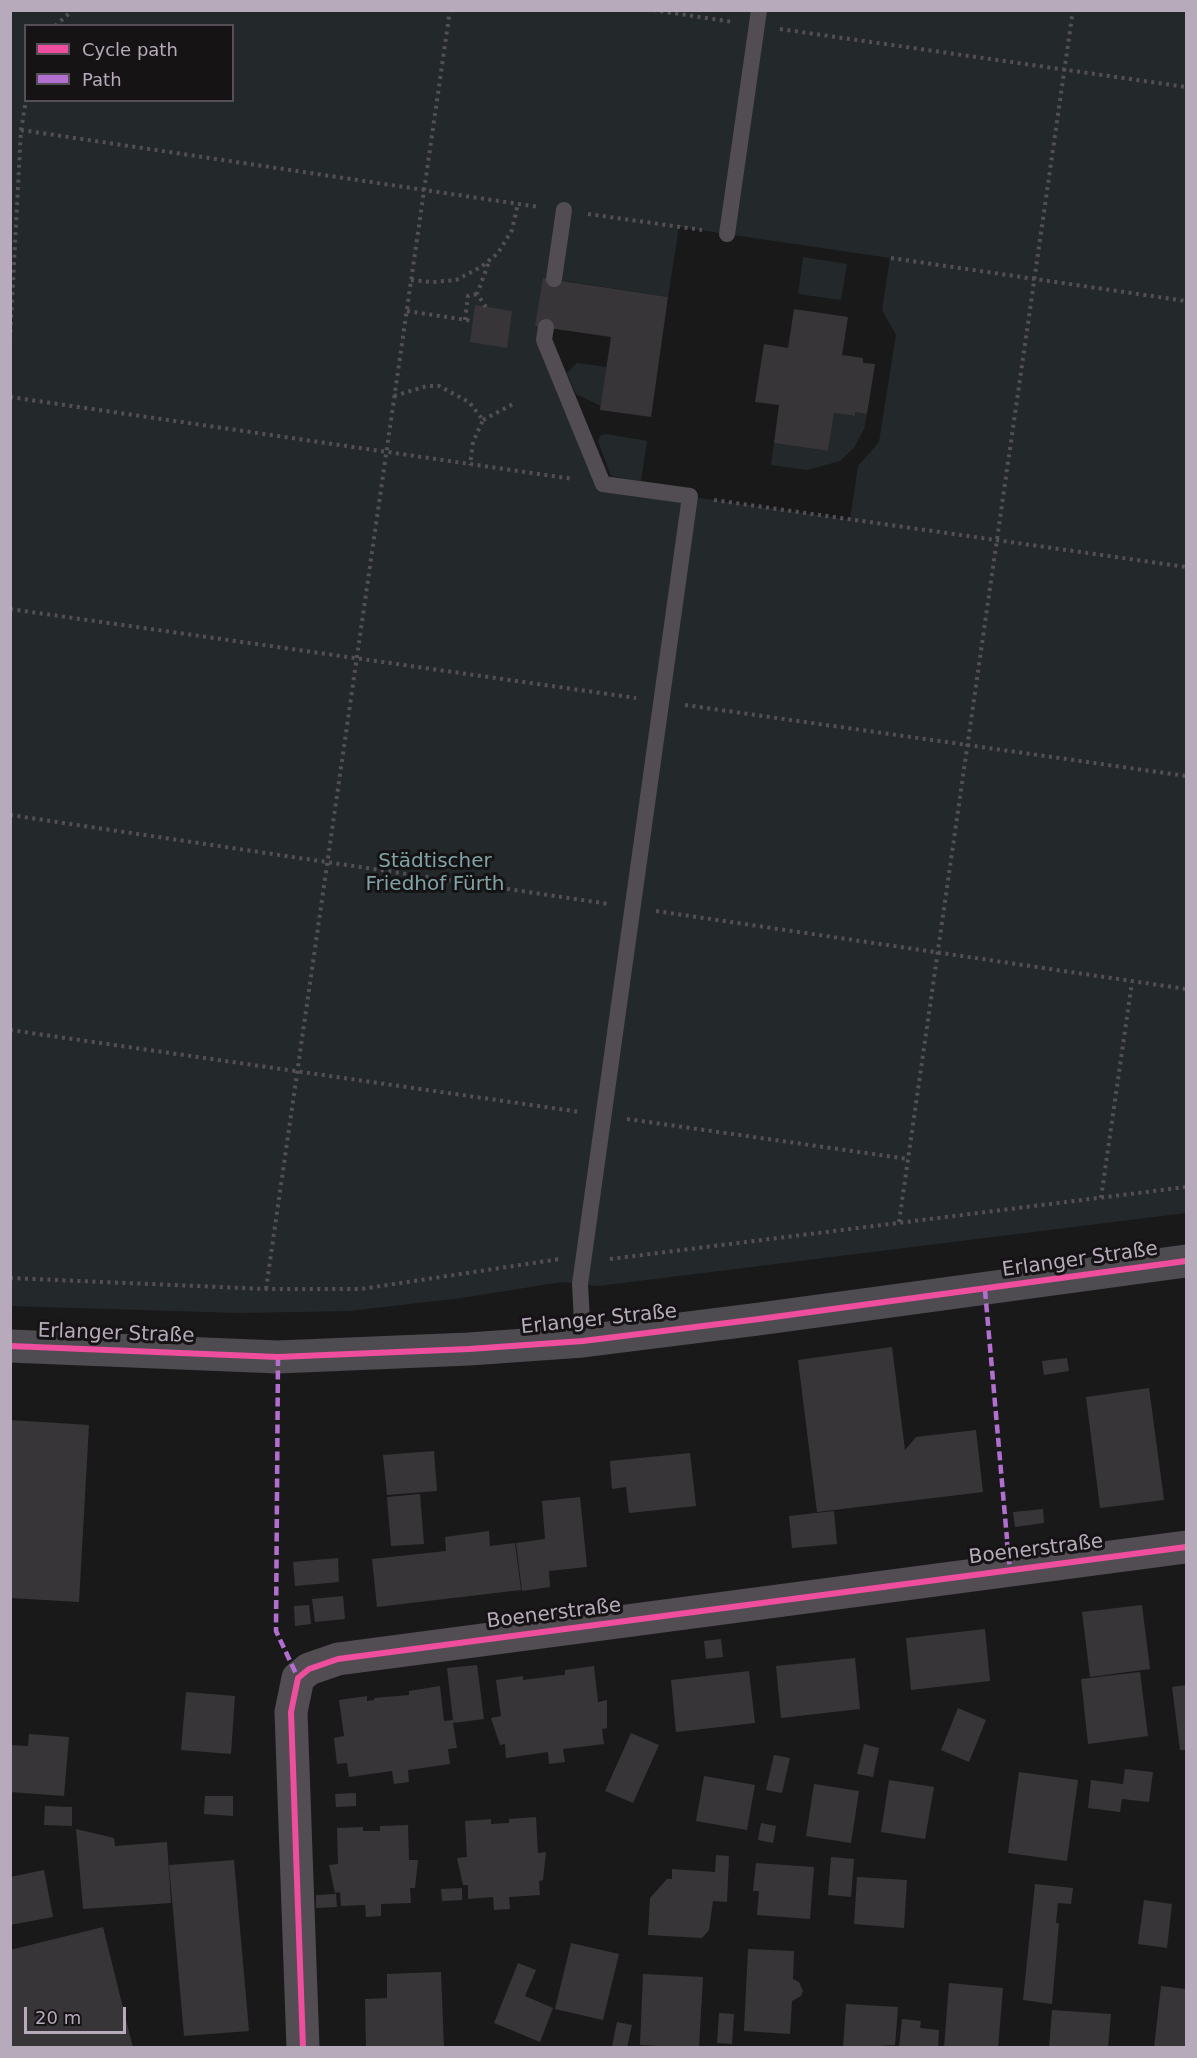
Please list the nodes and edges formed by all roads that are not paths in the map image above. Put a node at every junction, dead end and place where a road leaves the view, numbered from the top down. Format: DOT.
graph roads {
  1 [pos="759,10"];
  2 [pos="564,210"];
  3 [pos="719,233"];
  4 [pos="554,279"];
  5 [pos="546,327"];
  6 [pos="1186,1261"];
  7 [pos="583,1341"];
  8 [pos="10,1346"];
  9 [pos="1186,1547"];
  10 [pos="303,2048"];
  1 -- 3 [label="lane"];
  2 -- 4 [label="lane"];
  5 -- 7 [label="lane"];
  6 -- 7 [label="main road, Erlanger Straße"];
  7 -- 8 [label="main road, Erlanger Straße"];
  9 -- 10 [label="street, Boenerstraße"];
}
